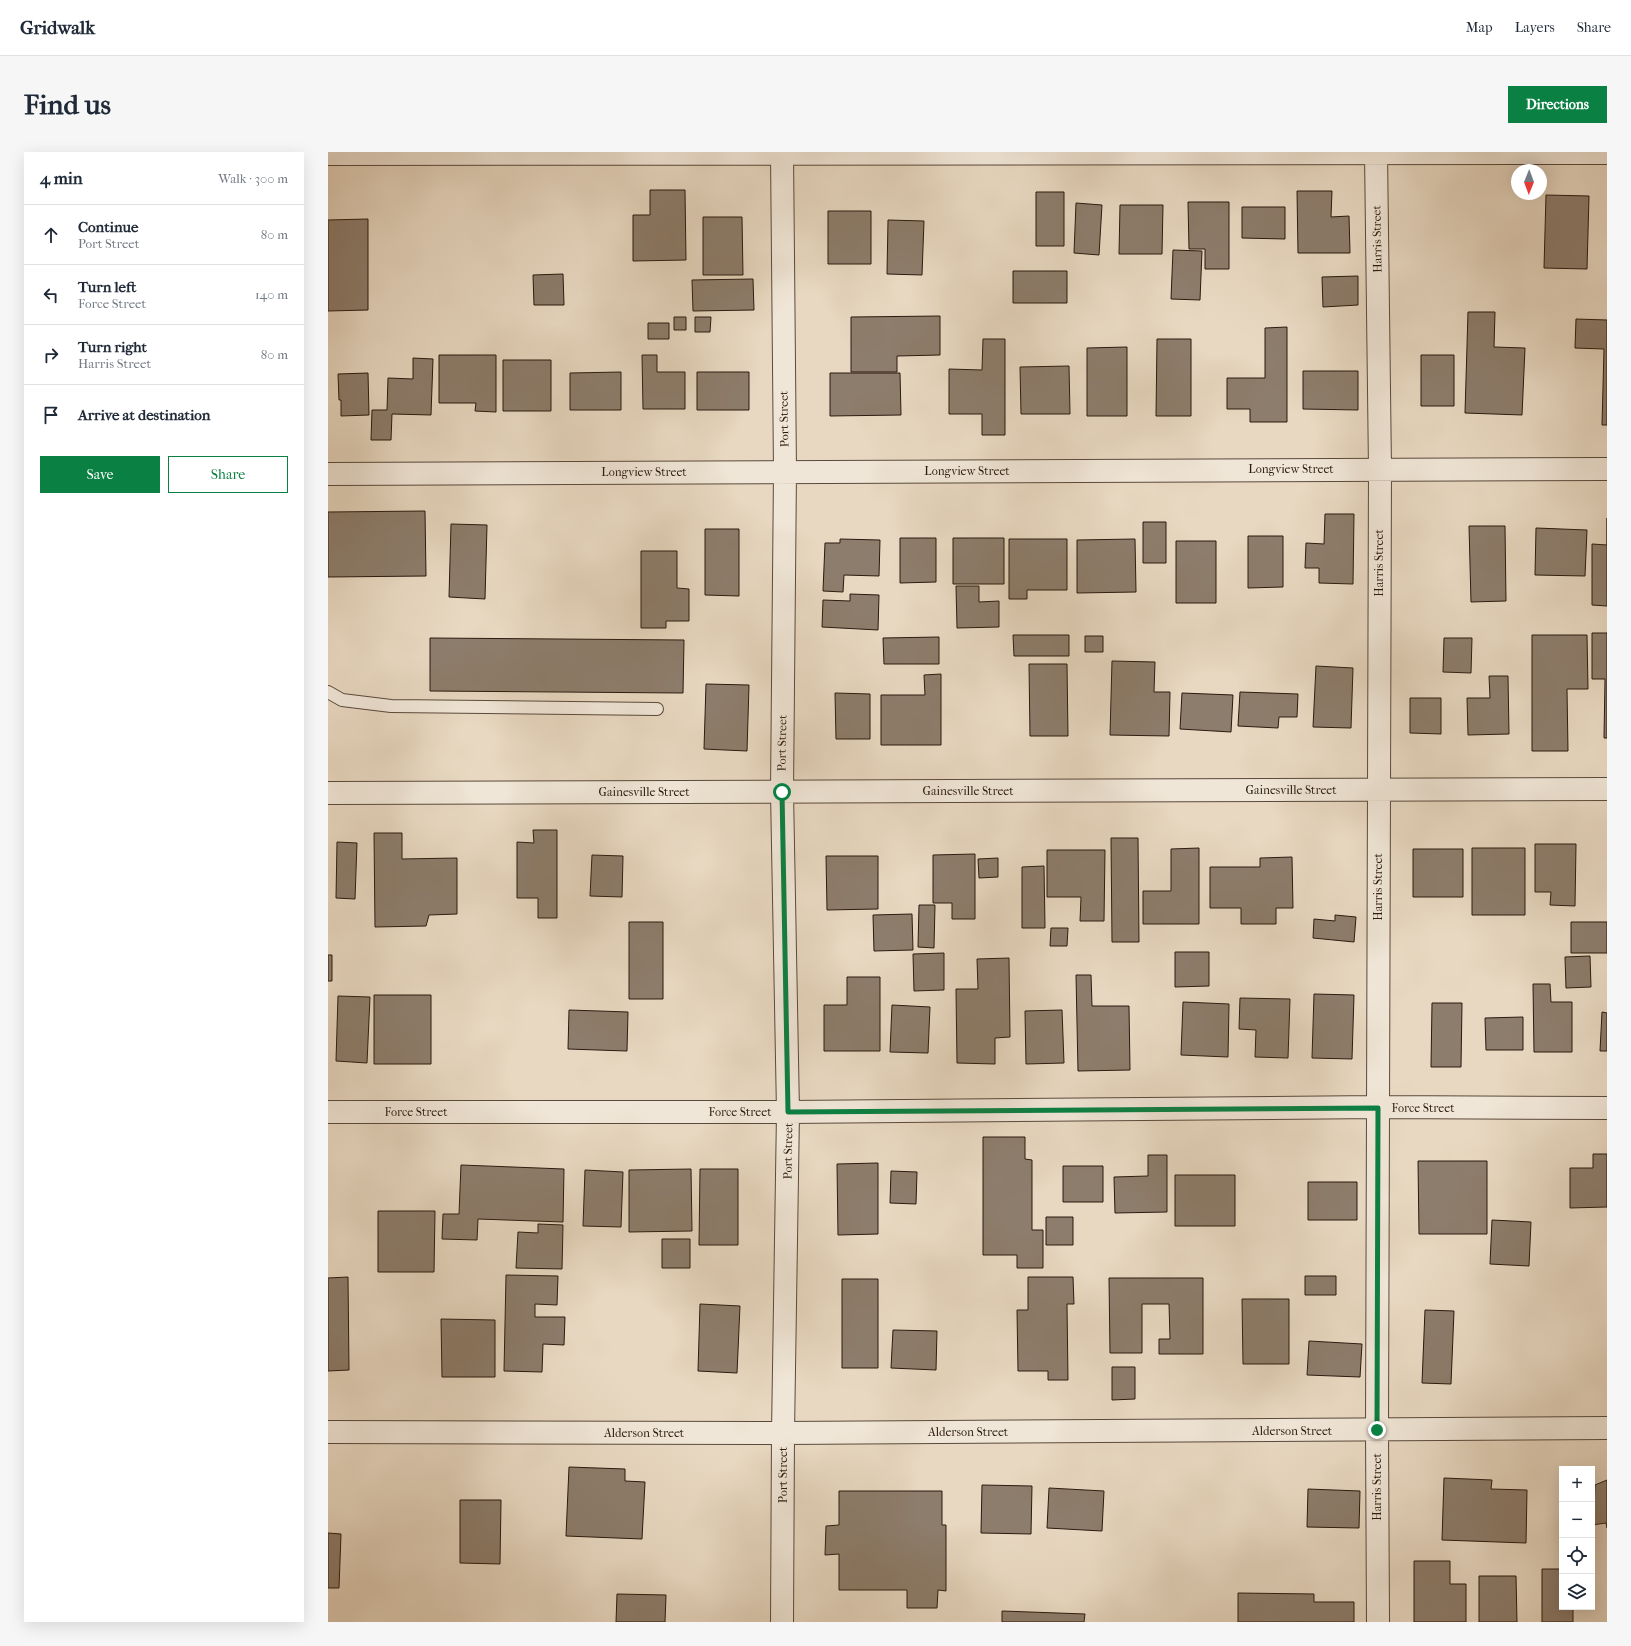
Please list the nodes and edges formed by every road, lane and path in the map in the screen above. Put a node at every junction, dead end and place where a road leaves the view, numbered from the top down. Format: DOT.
graph roads {
  1 [pos="782,152"];
  2 [pos="490,153"];
  3 [pos="1376,153"];
  4 [pos="1607,153"];
  5 [pos="328,154"];
  6 [pos="1380,469"];
  7 [pos="1607,469"];
  8 [pos="785,471"];
  9 [pos="328,474"];
  10 [pos="328,692"];
  11 [pos="657,709"];
  12 [pos="1378,789"];
  13 [pos="1607,789"];
  14 [pos="782,792"];
  15 [pos="328,793"];
  16 [pos="1378,1108"];
  17 [pos="1607,1108"];
  18 [pos="328,1112"];
  19 [pos="788,1112"];
  20 [pos="1607,1428"];
  21 [pos="1377,1430"];
  22 [pos="328,1432"];
  23 [pos="783,1433"];
  24 [pos="782,1622"];
  25 [pos="1378,1622"];
  1 -- 2 [label="street"];
  1 -- 3 [label="street"];
  1 -- 8 [label="street, Port Street"];
  2 -- 5 [label="street"];
  3 -- 4 [label="street"];
  3 -- 6 [label="street, Harris Street"];
  6 -- 7 [label="street, Longview Street"];
  6 -- 8 [label="street, Longview Street"];
  6 -- 12 [label="street, Harris Street"];
  8 -- 9 [label="street, Longview Street"];
  8 -- 14 [label="street, Port Street"];
  10 -- 11 [label="lane"];
  12 -- 13 [label="street, Gainesville Street"];
  12 -- 14 [label="street, Gainesville Street"];
  12 -- 16 [label="street, Harris Street"];
  14 -- 15 [label="street, Gainesville Street"];
  14 -- 19 [label="street, Port Street"];
  16 -- 17 [label="street, Force Street"];
  16 -- 19 [label="street, Force Street"];
  16 -- 21 [label="street, Harris Street"];
  18 -- 19 [label="street, Force Street"];
  19 -- 23 [label="street, Port Street"];
  20 -- 21 [label="street, Alderson Street"];
  21 -- 23 [label="street, Alderson Street"];
  21 -- 25 [label="street, Harris Street"];
  22 -- 23 [label="street, Alderson Street"];
  23 -- 24 [label="street, Port Street"];
}
